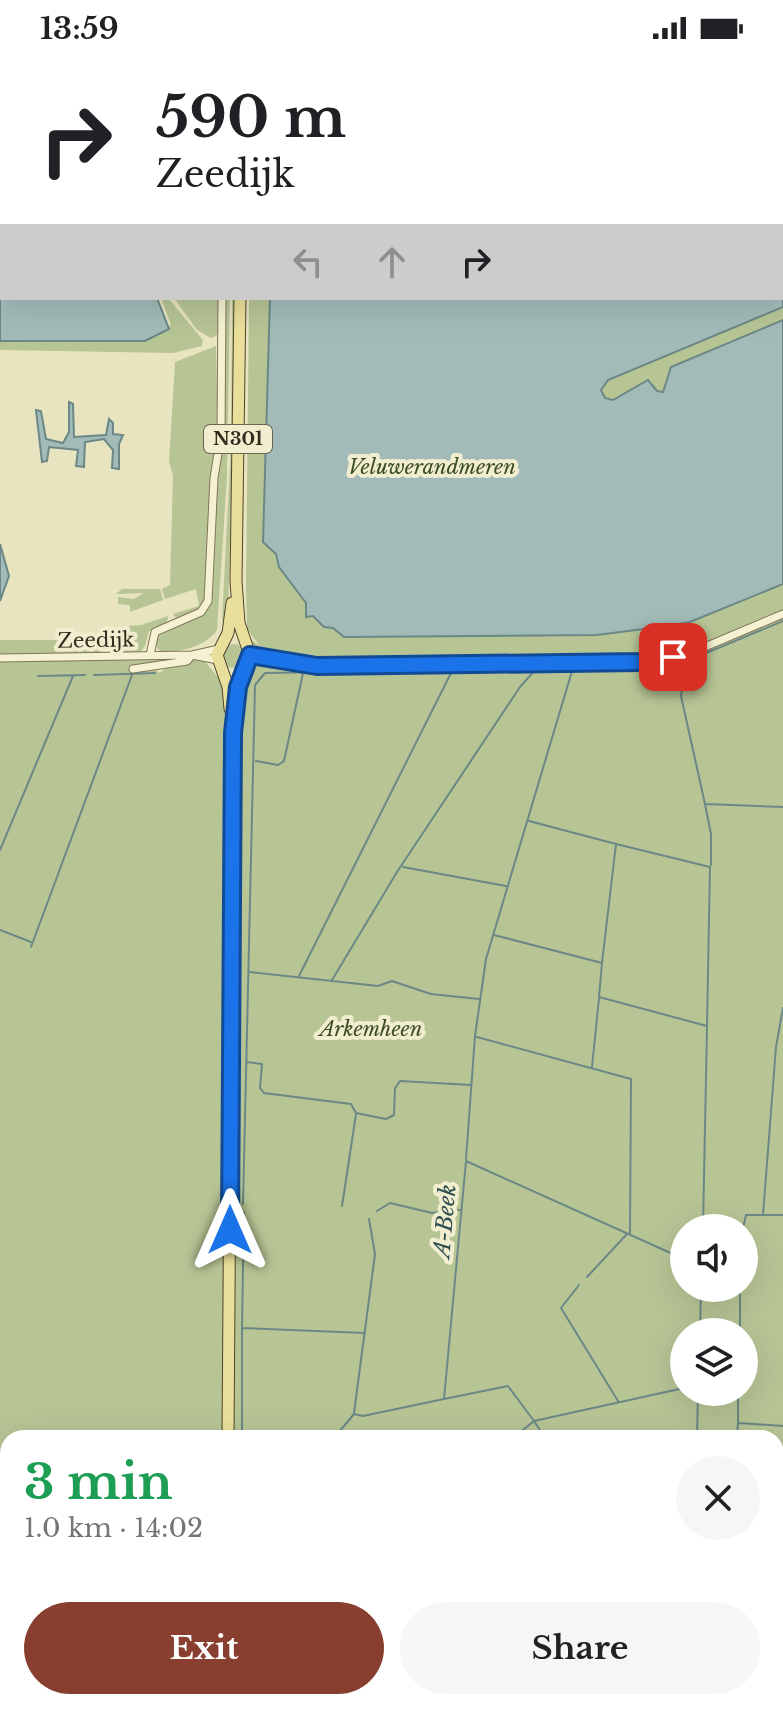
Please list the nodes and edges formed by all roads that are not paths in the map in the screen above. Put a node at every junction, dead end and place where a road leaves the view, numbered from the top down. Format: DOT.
graph roads {
  1 [pos="222,300"];
  2 [pos="240,300"];
  3 [pos="236,581"];
  4 [pos="783,614"];
  5 [pos="245,642"];
  6 [pos="220,654"];
  7 [pos="150,655"];
  8 [pos="192,655"];
  9 [pos="250,655"];
  10 [pos="0,658"];
  11 [pos="133,669"];
  12 [pos="244,672"];
  13 [pos="233,733"];
  14 [pos="228,1430"];
  1 -- 7 [label="street"];
  2 -- 3 [label="main road, N301"];
  3 -- 5 [label="main road, N301"];
  3 -- 6 [label="main road, N301"];
  4 -- 9 [label="street"];
  5 -- 6 [label="main road"];
  5 -- 9 [label="main road"];
  6 -- 8 [label="street, Zeedijk"];
  6 -- 12 [label="main road"];
  6 -- 13 [label="main road, N301"];
  7 -- 8 [label="street, Zeedijk"];
  7 -- 10 [label="street, Zeedijk"];
  8 -- 11 [label="street, Zeedijk"];
  9 -- 12 [label="main road"];
  12 -- 13 [label="main road, N301"];
  13 -- 14 [label="main road, N301"];
}
